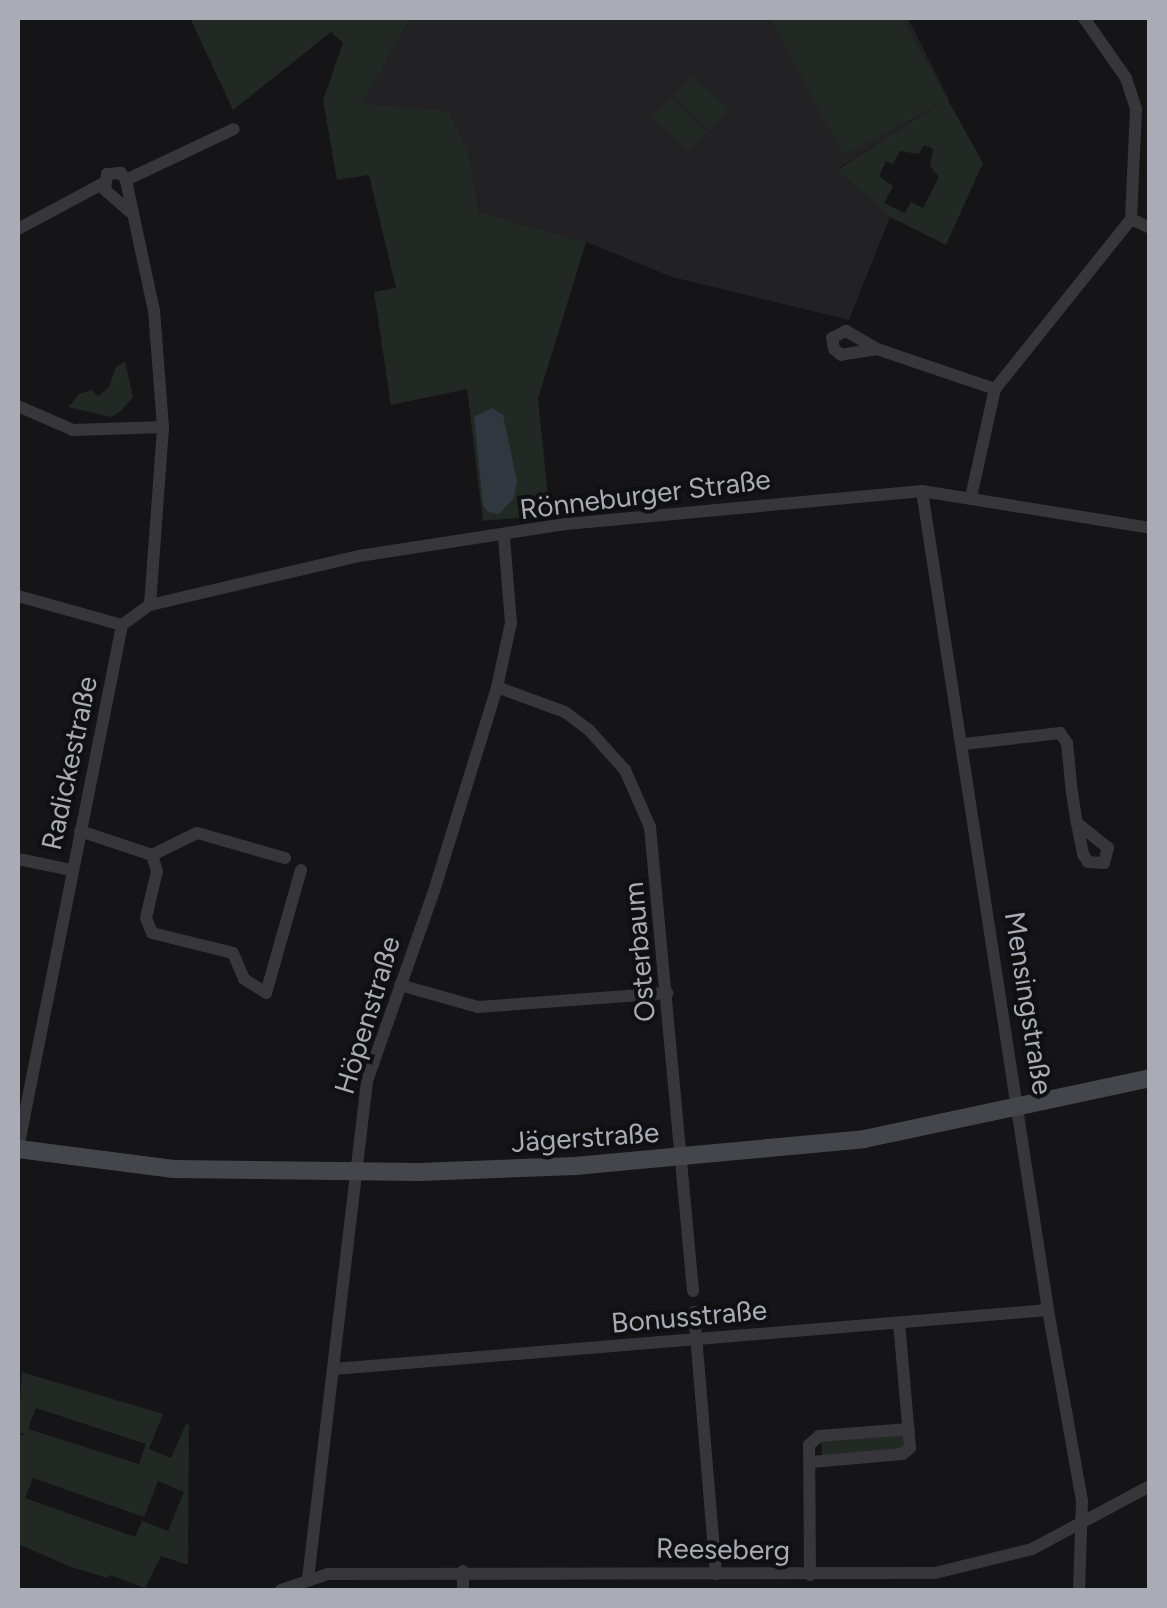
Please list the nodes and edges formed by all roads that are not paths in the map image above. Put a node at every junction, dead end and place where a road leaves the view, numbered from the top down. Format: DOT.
graph roads {
  1 [pos="1084,18"];
  2 [pos="234,129"];
  3 [pos="126,180"];
  4 [pos="102,184"];
  5 [pos="130,212"];
  6 [pos="1130,219"];
  7 [pos="1150,228"];
  8 [pos="18,229"];
  9 [pos="877,349"];
  10 [pos="995,390"];
  11 [pos="18,406"];
  12 [pos="163,428"];
  13 [pos="922,492"];
  14 [pos="971,497"];
  15 [pos="1150,528"];
  16 [pos="504,537"];
  17 [pos="20,594"];
  18 [pos="150,605"];
  19 [pos="122,624"];
  20 [pos="498,687"];
  21 [pos="964,744"];
  22 [pos="1078,823"];
  23 [pos="80,831"];
  24 [pos="152,855"];
  25 [pos="285,858"];
  26 [pos="18,859"];
  27 [pos="71,870"];
  28 [pos="301,870"];
  29 [pos="400,985"];
  30 [pos="667,992"];
  31 [pos="1150,1078"];
  32 [pos="1020,1108"];
  33 [pos="18,1149"];
  34 [pos="682,1158"];
  35 [pos="354,1172"];
  36 [pos="693,1291"];
  37 [pos="1048,1310"];
  38 [pos="694,1312"];
  39 [pos="898,1323"];
  40 [pos="696,1340"];
  41 [pos="334,1369"];
  42 [pos="909,1429"];
  43 [pos="811,1462"];
  44 [pos="1150,1486"];
  45 [pos="1082,1524"];
  46 [pos="463,1571"];
  47 [pos="716,1574"];
  48 [pos="765,1575"];
  49 [pos="810,1575"];
  50 [pos="308,1579"];
  51 [pos="281,1590"];
  52 [pos="463,1590"];
  53 [pos="765,1590"];
  54 [pos="1079,1590"];
  1 -- 6 [label="street"];
  2 -- 3 [label="street"];
  3 -- 4 [label="street"];
  3 -- 5 [label="street"];
  4 -- 5 [label="street"];
  4 -- 8 [label="street"];
  5 -- 12 [label="street"];
  6 -- 7 [label="street"];
  6 -- 10 [label="street"];
  9 -- 10 [label="street"];
  10 -- 14 [label="street"];
  11 -- 12 [label="street"];
  12 -- 18 [label="street"];
  13 -- 14 [label="street, Rönneburger Straße"];
  13 -- 16 [label="street, Rönneburger Straße"];
  13 -- 21 [label="street, Mensingstraße"];
  14 -- 15 [label="street, Rönneburger Straße"];
  16 -- 18 [label="street, Rönneburger Straße"];
  16 -- 20 [label="street, Höpenstraße"];
  17 -- 19 [label="street"];
  18 -- 19 [label="street"];
  19 -- 23 [label="street, Radickestraße"];
  20 -- 29 [label="street, Höpenstraße"];
  20 -- 30 [label="street, Osterbaum"];
  21 -- 22 [label="street"];
  21 -- 32 [label="street, Mensingstraße"];
  23 -- 24 [label="street"];
  23 -- 27 [label="street, Radickestraße"];
  24 -- 25 [label="street"];
  24 -- 28 [label="street"];
  26 -- 27 [label="street"];
  27 -- 33 [label="street, Radickestraße"];
  29 -- 30 [label="street"];
  29 -- 35 [label="street, Höpenstraße"];
  30 -- 34 [label="street, Osterbaum"];
  31 -- 32 [label="street, Jägerstraße"];
  32 -- 34 [label="street, Jägerstraße"];
  32 -- 37 [label="street, Mensingstraße"];
  33 -- 35 [label="street, Jägerstraße"];
  34 -- 35 [label="street, Jägerstraße"];
  34 -- 36 [label="street, Osterbaum"];
  35 -- 41 [label="street, Höpenstraße"];
  37 -- 39 [label="street, Bonusstraße"];
  37 -- 45 [label="street, Mensingstraße"];
  38 -- 40 [label="street"];
  39 -- 40 [label="street, Bonusstraße"];
  39 -- 42 [label="street"];
  40 -- 41 [label="street, Bonusstraße"];
  40 -- 47 [label="street"];
  41 -- 50 [label="street, Höpenstraße"];
  42 -- 43 [label="street"];
  42 -- 43 [label="street"];
  43 -- 49 [label="street"];
  44 -- 45 [label="street, Reeseberg"];
  45 -- 49 [label="street, Reeseberg"];
  45 -- 54 [label="street, Mensingstraße"];
  46 -- 47 [label="street, Reeseberg"];
  46 -- 50 [label="street, Reeseberg"];
  46 -- 52 [label="street"];
  47 -- 48 [label="street, Reeseberg"];
  48 -- 49 [label="street, Reeseberg"];
  48 -- 53 [label="street"];
  50 -- 51 [label="street, Reeseberg"];
}
